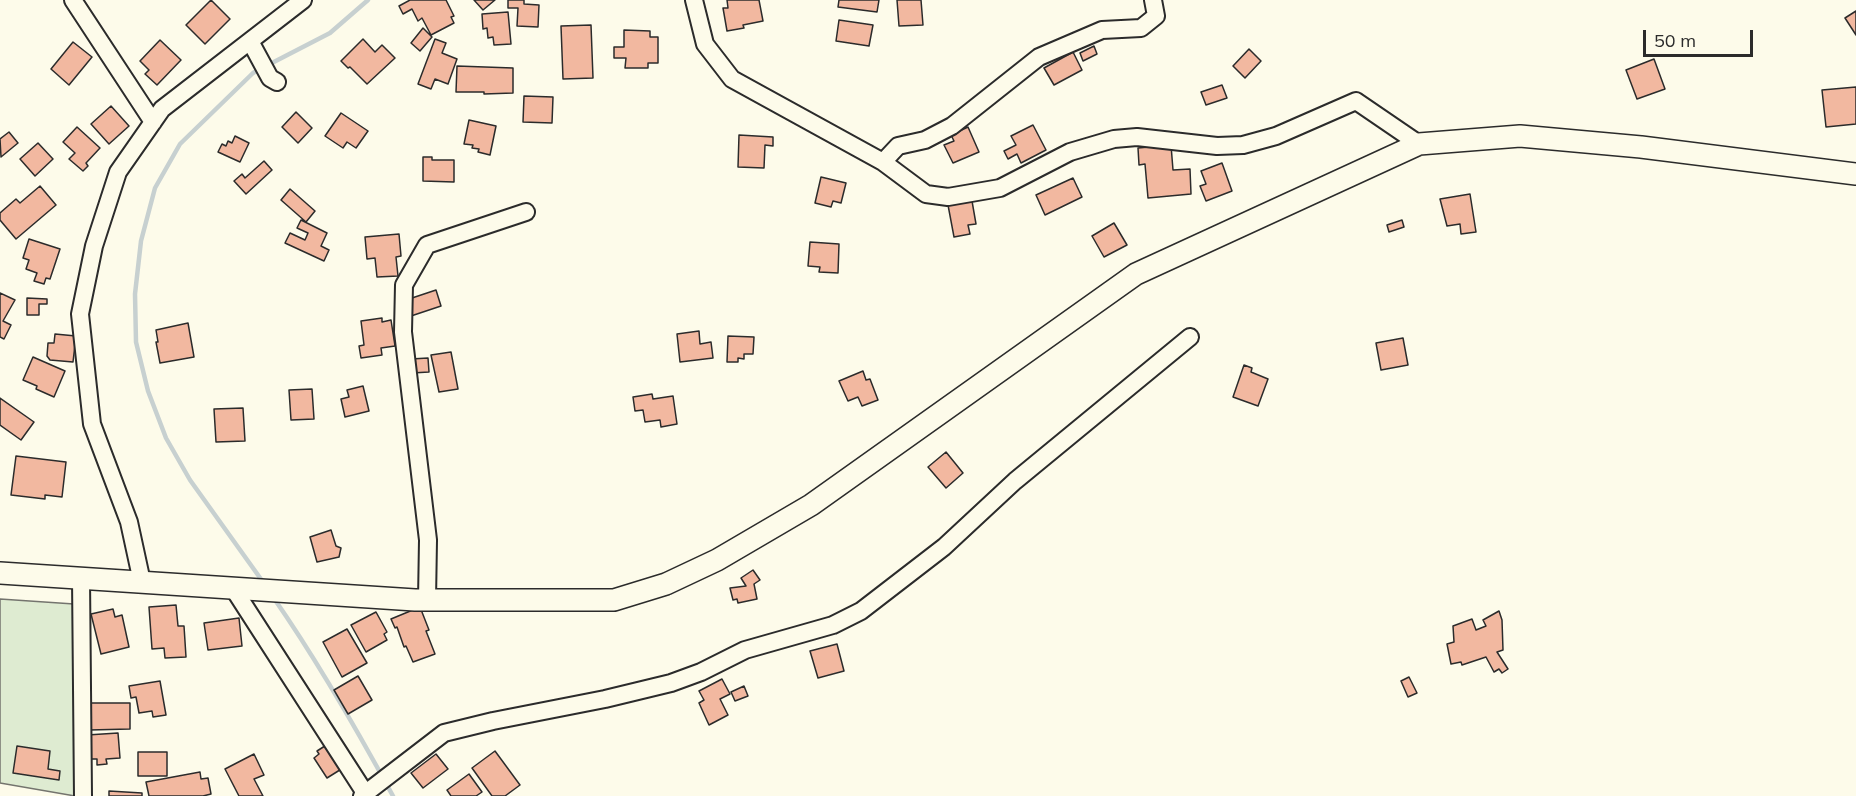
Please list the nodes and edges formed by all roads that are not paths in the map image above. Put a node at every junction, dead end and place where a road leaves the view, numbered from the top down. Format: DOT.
graph roads {
  1 [pos="73,0"];
  2 [pos="303,0"];
  3 [pos="694,0"];
  4 [pos="1153,0"];
  5 [pos="250,41"];
  6 [pos="273,80"];
  7 [pos="153,122"];
  8 [pos="1419,144"];
  9 [pos="883,162"];
  10 [pos="1850,170"];
  11 [pos="526,212"];
  12 [pos="1190,337"];
  13 [pos="0,573"];
  14 [pos="81,578"];
  15 [pos="142,582"];
  16 [pos="234,588"];
  17 [pos="427,600"];
  18 [pos="373,789"];
  19 [pos="83,796"];
  1 -- 7 [label="street"];
  2 -- 5 [label="street"];
  3 -- 9 [label="street"];
  4 -- 9 [label="street"];
  5 -- 6 [label="street"];
  5 -- 7 [label="street"];
  7 -- 15 [label="street"];
  8 -- 9 [label="street"];
  8 -- 10 [label="main road"];
  8 -- 17 [label="main road"];
  11 -- 17 [label="street"];
  12 -- 18 [label="street"];
  13 -- 14 [label="main road"];
  14 -- 15 [label="main road"];
  14 -- 19 [label="street"];
  15 -- 16 [label="main road"];
  16 -- 17 [label="main road"];
  16 -- 18 [label="street"];
}
